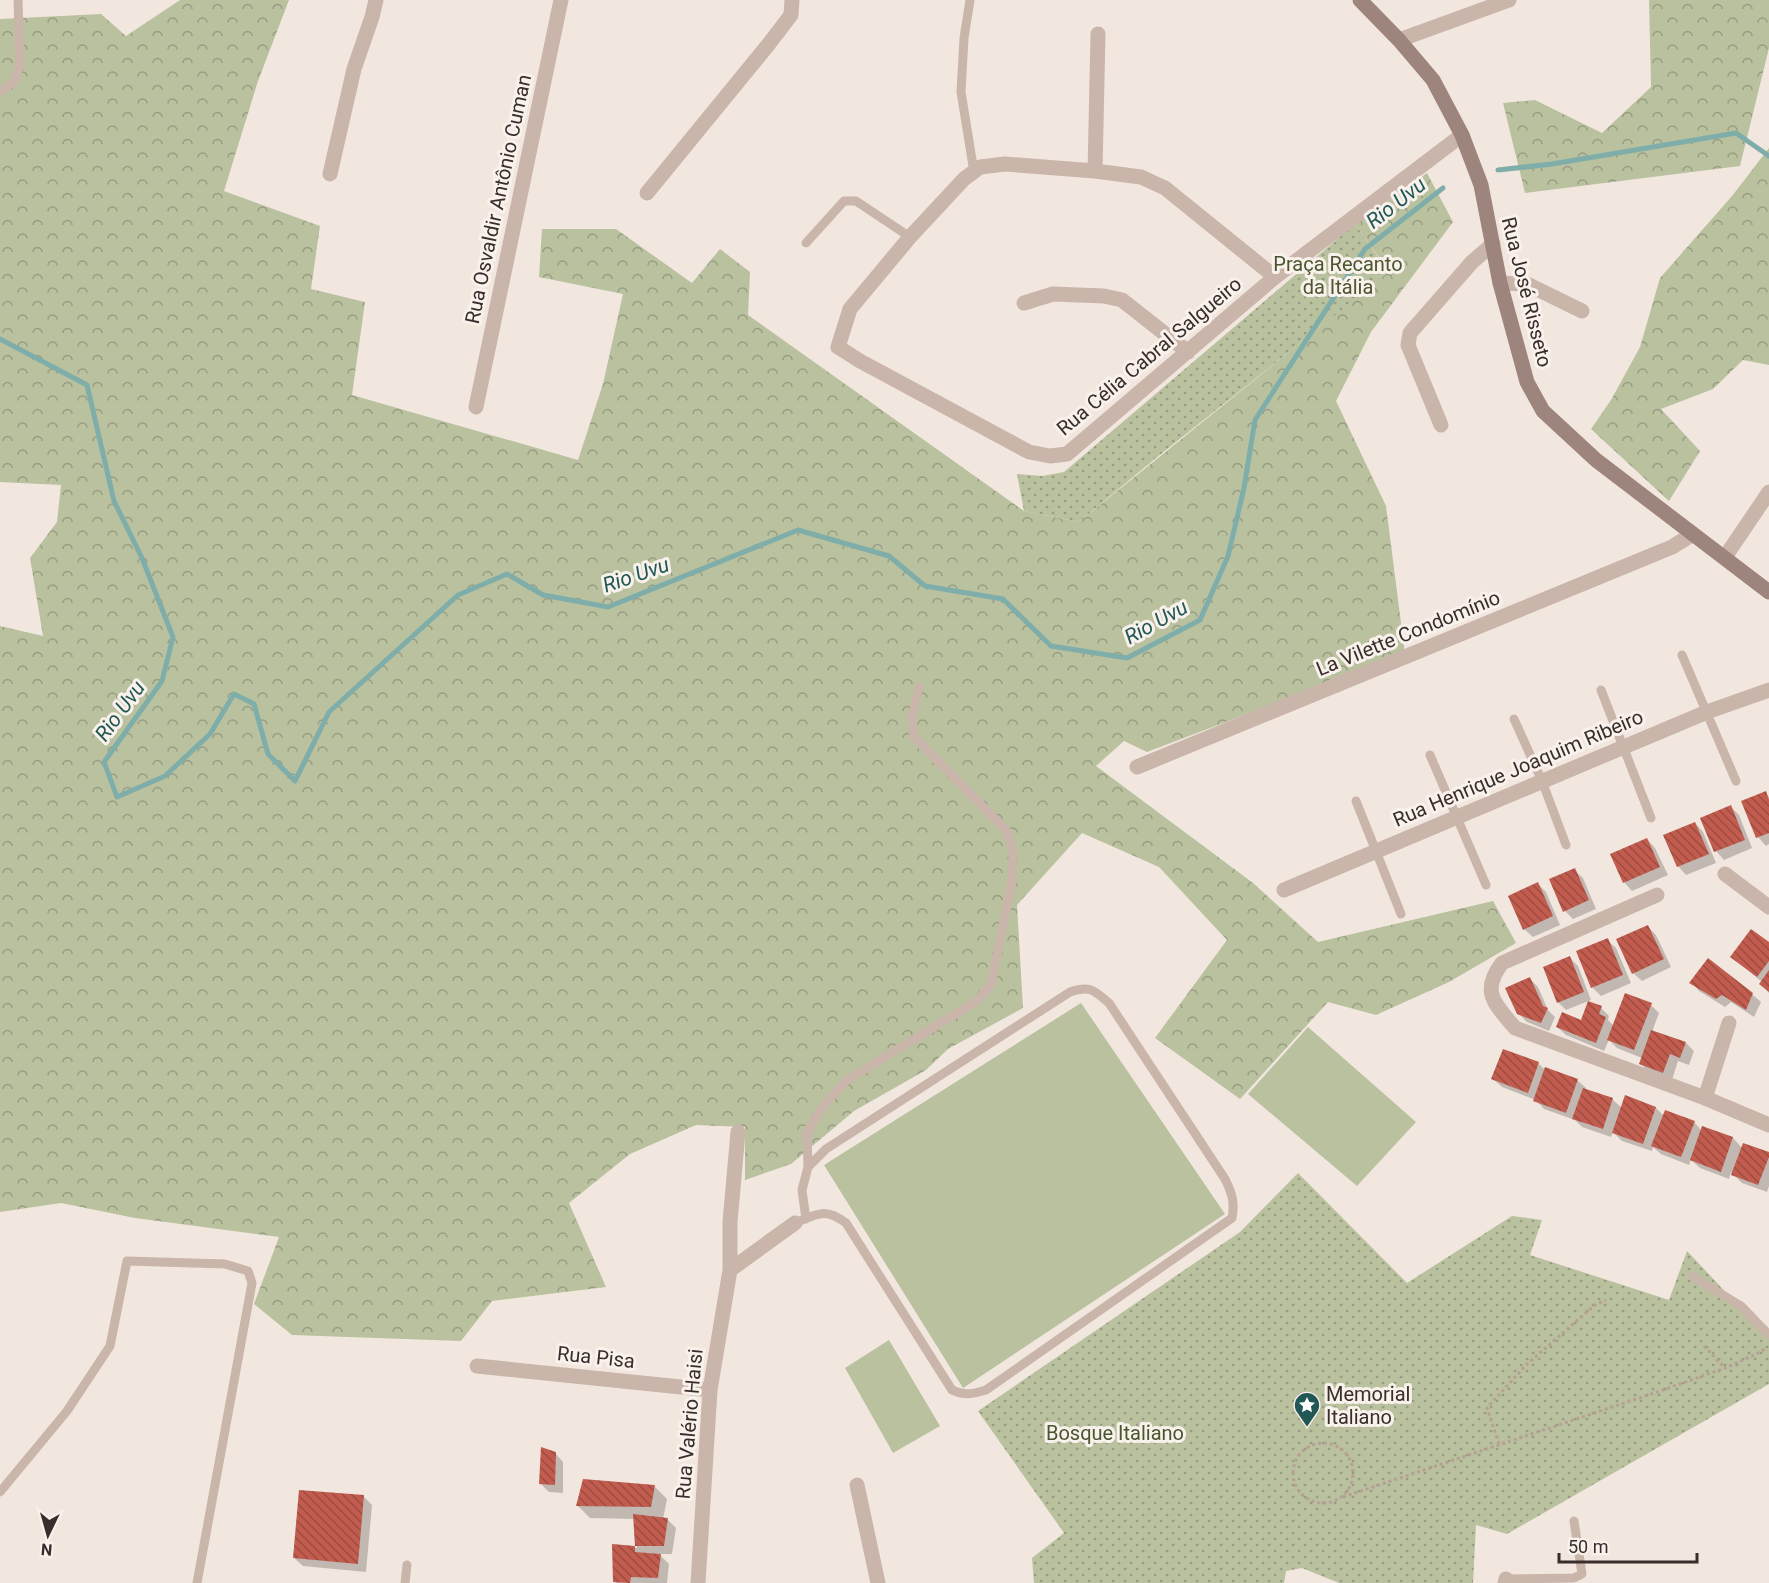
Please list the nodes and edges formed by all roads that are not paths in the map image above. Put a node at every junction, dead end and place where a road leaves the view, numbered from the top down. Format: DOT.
graph roads {
  1 [pos="18,0"];
  2 [pos="376,0"];
  3 [pos="561,0"];
  4 [pos="792,0"];
  5 [pos="970,0"];
  6 [pos="1360,0"];
  7 [pos="1506,0"];
  8 [pos="1098,33"];
  9 [pos="1399,40"];
  10 [pos="0,91"];
  11 [pos="1462,135"];
  12 [pos="1095,171"];
  13 [pos="974,172"];
  14 [pos="330,174"];
  15 [pos="646,193"];
  16 [pos="910,237"];
  17 [pos="806,243"];
  18 [pos="1493,244"];
  19 [pos="1275,277"];
  20 [pos="1500,283"];
  21 [pos="1024,303"];
  22 [pos="1582,311"];
  23 [pos="1188,352"];
  24 [pos="476,407"];
  25 [pos="1441,425"];
  26 [pos="1769,492"];
  27 [pos="1693,534"];
  28 [pos="1725,557"];
  29 [pos="1769,592"];
  30 [pos="1682,655"];
  31 [pos="919,687"];
  32 [pos="1601,690"];
  33 [pos="1769,690"];
  34 [pos="1707,712"];
  35 [pos="1514,719"];
  36 [pos="1623,747"];
  37 [pos="1430,755"];
  38 [pos="1137,767"];
  39 [pos="1736,780"];
  40 [pos="1542,781"];
  41 [pos="1356,801"];
  42 [pos="1457,816"];
  43 [pos="1652,818"];
  44 [pos="1566,845"];
  45 [pos="1377,851"];
  46 [pos="1725,874"];
  47 [pos="1486,885"];
  48 [pos="1284,890"];
  49 [pos="1657,895"];
  50 [pos="1769,907"];
  51 [pos="1401,914"];
  52 [pos="1730,1023"];
  53 [pos="1705,1098"];
  54 [pos="1769,1125"];
  55 [pos="738,1132"];
  56 [pos="808,1167"];
  57 [pos="800,1221"];
  58 [pos="730,1270"];
  59 [pos="1692,1276"];
  60 [pos="1769,1335"];
  61 [pos="477,1366"];
  62 [pos="710,1390"];
  63 [pos="857,1485"];
  64 [pos="0,1492"];
  65 [pos="1574,1521"];
  66 [pos="407,1565"];
  67 [pos="1505,1581"];
  68 [pos="198,1583"];
  69 [pos="405,1583"];
  70 [pos="698,1583"];
  71 [pos="878,1583"];
  1 -- 10 [label="lane"];
  2 -- 14 [label="street"];
  3 -- 24 [label="street, Rua Osvaldir Antônio Cuman"];
  4 -- 15 [label="street"];
  5 -- 13 [label="lane"];
  6 -- 9 [label="main road, Rua José Risseto"];
  7 -- 9 [label="street"];
  8 -- 12 [label="street"];
  9 -- 11 [label="main road, Rua José Risseto"];
  11 -- 18 [label="main road, Rua José Risseto"];
  11 -- 19 [label="street, Rua Célia Cabral Salgueiro"];
  12 -- 13 [label="street"];
  12 -- 19 [label="street"];
  13 -- 16 [label="street"];
  16 -- 17 [label="lane"];
  16 -- 23 [label="street, Rua Célia Cabral Salgueiro"];
  18 -- 20 [label="main road, Rua José Risseto"];
  18 -- 25 [label="street"];
  19 -- 23 [label="street, Rua Célia Cabral Salgueiro"];
  20 -- 22 [label="street"];
  20 -- 27 [label="main road, Rua José Risseto"];
  21 -- 23 [label="street"];
  26 -- 28 [label="street"];
  27 -- 28 [label="main road, Rua José Risseto"];
  27 -- 38 [label="street, La Vilette Condomínio"];
  28 -- 29 [label="main road, Rua José Risseto"];
  30 -- 34 [label="lane"];
  31 -- 56 [label="lane"];
  32 -- 36 [label="lane"];
  33 -- 34 [label="street, Rua Henrique Joaquim Ribeiro"];
  34 -- 36 [label="street, Rua Henrique Joaquim Ribeiro"];
  34 -- 39 [label="lane"];
  35 -- 40 [label="lane"];
  36 -- 40 [label="street, Rua Henrique Joaquim Ribeiro"];
  36 -- 43 [label="lane"];
  37 -- 42 [label="lane"];
  40 -- 42 [label="street, Rua Henrique Joaquim Ribeiro"];
  40 -- 44 [label="lane"];
  41 -- 45 [label="lane"];
  42 -- 45 [label="street, Rua Henrique Joaquim Ribeiro"];
  42 -- 47 [label="lane"];
  45 -- 48 [label="street, Rua Henrique Joaquim Ribeiro"];
  45 -- 51 [label="lane"];
  46 -- 50 [label="street"];
  49 -- 53 [label="street"];
  52 -- 53 [label="street"];
  53 -- 54 [label="street"];
  55 -- 58 [label="street, Rua Valério Haisi"];
  56 -- 57 [label="lane"];
  56 -- 57 [label="lane"];
  57 -- 58 [label="street"];
  58 -- 62 [label="street, Rua Valério Haisi"];
  59 -- 60 [label="lane"];
  61 -- 62 [label="street, Rua Pisa"];
  62 -- 70 [label="street, Rua Valério Haisi"];
  63 -- 71 [label="street"];
  64 -- 68 [label="lane"];
  65 -- 67 [label="lane"];
  66 -- 69 [label="lane"];
}
